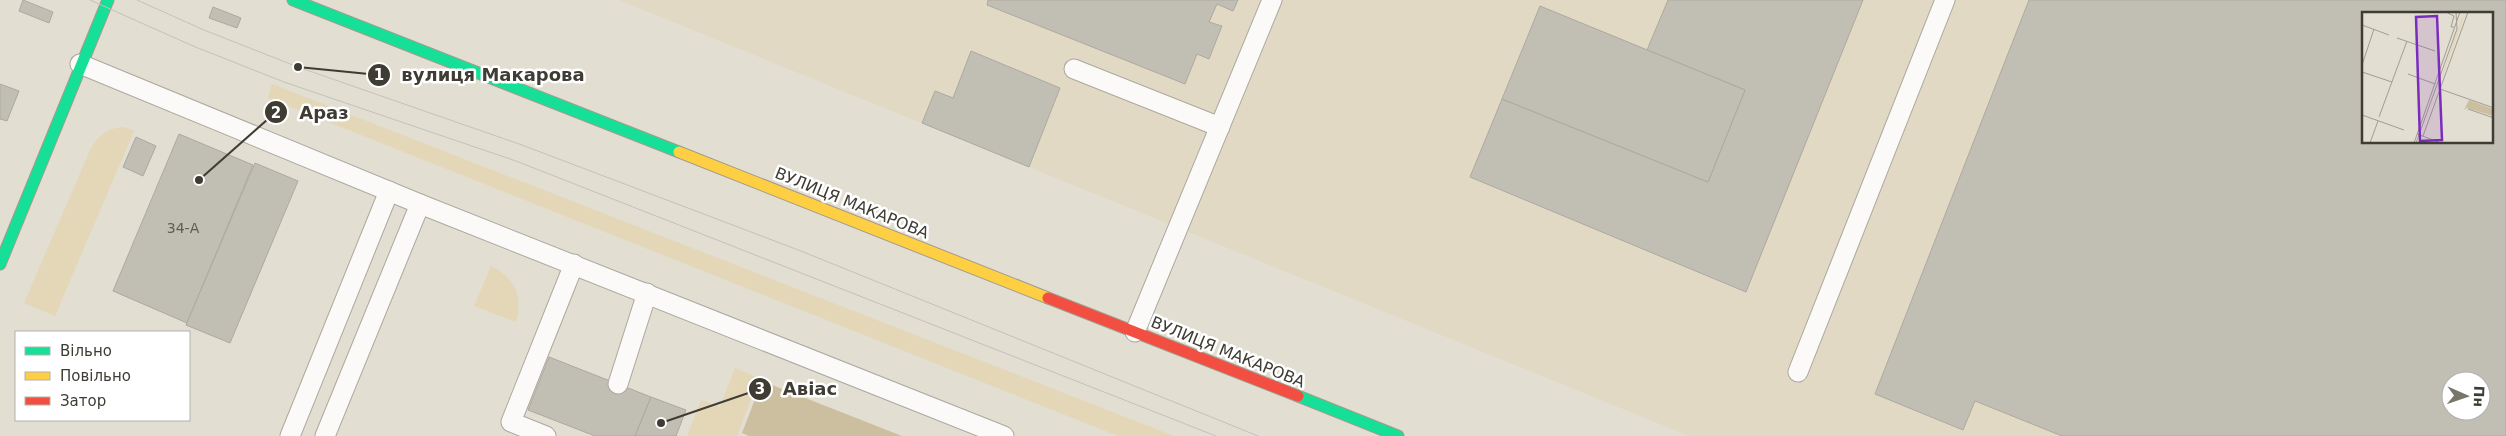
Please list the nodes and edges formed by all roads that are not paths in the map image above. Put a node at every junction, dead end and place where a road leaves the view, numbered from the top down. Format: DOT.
graph roads {
  1 [pos="108,0"];
  2 [pos="294,0"];
  3 [pos="1272,0"];
  4 [pos="1945,0"];
  5 [pos="80,64"];
  6 [pos="1074,69"];
  7 [pos="1220,127"];
  8 [pos="389,191"];
  9 [pos="420,204"];
  10 [pos="0,264"];
  11 [pos="574,264"];
  12 [pos="647,293"];
  13 [pos="1136,332"];
  14 [pos="1798,372"];
  15 [pos="618,384"];
  16 [pos="290,436"];
  17 [pos="325,436"];
  18 [pos="546,436"];
  19 [pos="1004,436"];
  20 [pos="1398,436"];
  1 -- 5 [label="main road"];
  2 -- 13 [label="main road, ВУЛИЦЯ МАКАРОВА"];
  3 -- 7 [label="lane"];
  4 -- 14 [label="lane"];
  5 -- 8 [label="lane"];
  5 -- 10 [label="main road"];
  6 -- 7 [label="lane"];
  7 -- 13 [label="lane"];
  8 -- 9 [label="lane"];
  8 -- 16 [label="lane"];
  9 -- 11 [label="lane"];
  9 -- 17 [label="lane"];
  11 -- 12 [label="lane"];
  11 -- 18 [label="lane"];
  12 -- 15 [label="lane"];
  12 -- 19 [label="lane"];
  13 -- 20 [label="main road, ВУЛИЦЯ МАКАРОВА"];
}
